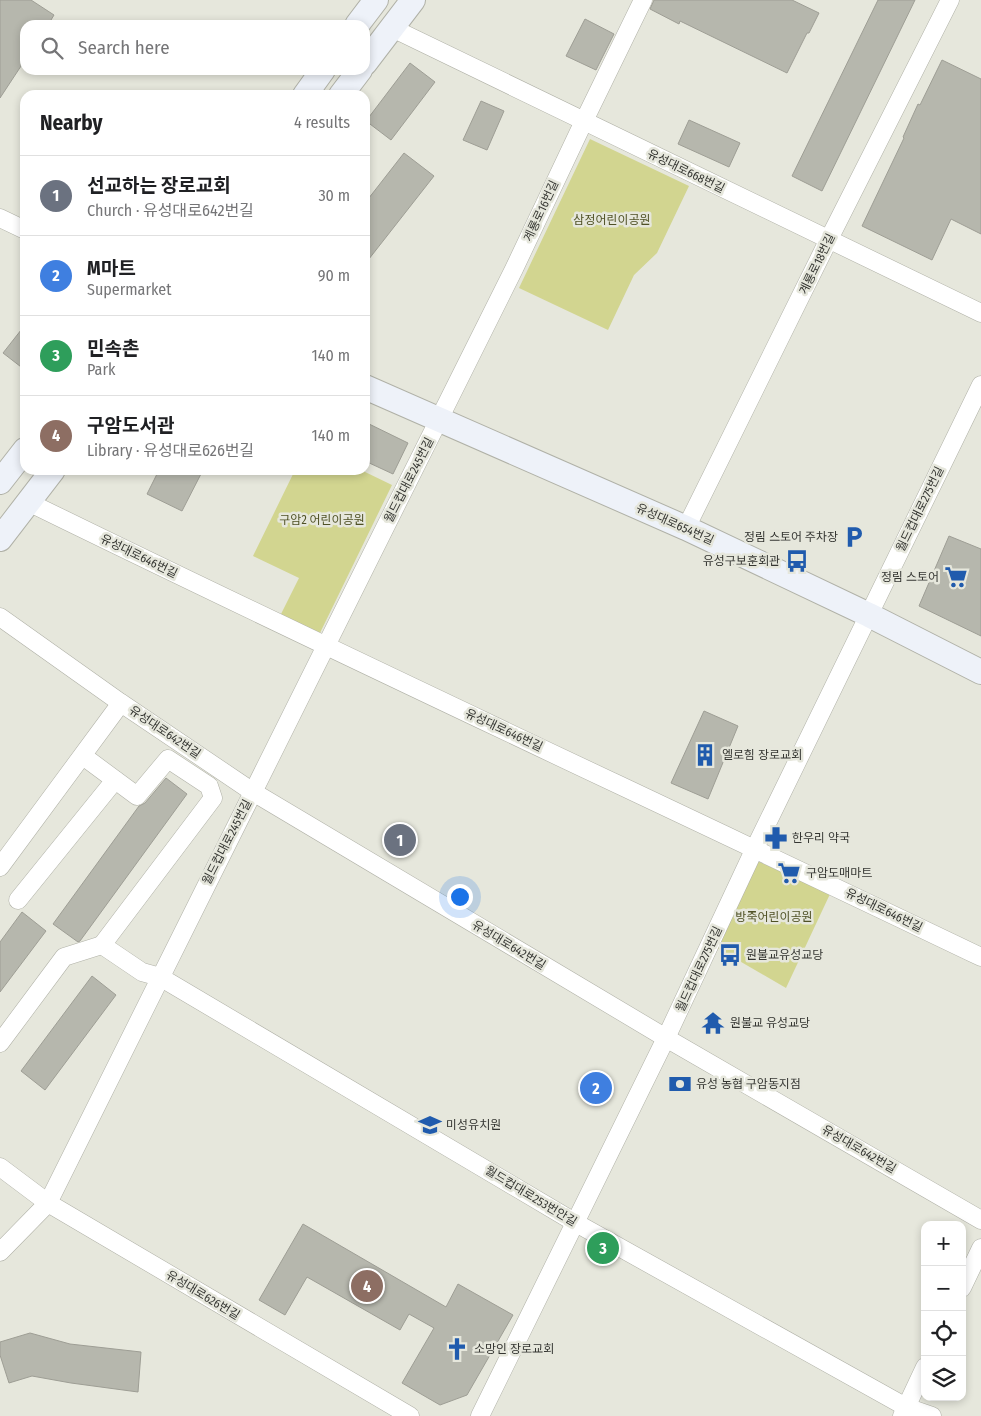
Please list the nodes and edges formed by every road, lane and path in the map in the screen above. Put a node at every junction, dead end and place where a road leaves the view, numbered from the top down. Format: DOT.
graph roads {
  1 [pos="376,0"];
  2 [pos="413,0"];
  3 [pos="642,0"];
  4 [pos="950,0"];
  5 [pos="361,20"];
  6 [pos="392,28"];
  7 [pos="370,57"];
  8 [pos="319,75"];
  9 [pos="356,75"];
  10 [pos="309,90"];
  11 [pos="345,90"];
  12 [pos="584,121"];
  13 [pos="0,218"];
  14 [pos="20,228"];
  15 [pos="829,240"];
  16 [pos="981,313"];
  17 [pos="981,386"];
  18 [pos="370,389"];
  19 [pos="439,420"];
  20 [pos="20,456"];
  21 [pos="49,475"];
  22 [pos="0,482"];
  23 [pos="28,502"];
  24 [pos="686,528"];
  25 [pos="0,539"];
  26 [pos="869,615"];
  27 [pos="0,617"];
  28 [pos="326,646"];
  29 [pos="981,672"];
  30 [pos="122,703"];
  31 [pos="82,756"];
  32 [pos="115,780"];
  33 [pos="253,792"];
  34 [pos="755,848"];
  35 [pos="0,866"];
  36 [pos="18,900"];
  37 [pos="102,945"];
  38 [pos="981,957"];
  39 [pos="160,976"];
  40 [pos="666,1038"];
  41 [pos="0,1043"];
  42 [pos="0,1167"];
  43 [pos="48,1203"];
  44 [pos="981,1220"];
  45 [pos="576,1223"];
  46 [pos="981,1248"];
  47 [pos="0,1252"];
  48 [pos="966,1280"];
  49 [pos="921,1375"];
  50 [pos="904,1411"];
  51 [pos="410,1416"];
  52 [pos="480,1416"];
  53 [pos="932,1416"];
  1 -- 5 [label="street"];
  2 -- 6 [label="street"];
  3 -- 12 [label="street, 계룡로16번길"];
  4 -- 15 [label="street, 계룡로18번길"];
  6 -- 7 [label="street"];
  6 -- 12 [label="street, 유성대로668번길"];
  8 -- 10 [label="street"];
  9 -- 11 [label="street"];
  12 -- 15 [label="street, 유성대로668번길"];
  12 -- 19 [label="street, 계룡로16번길"];
  13 -- 14 [label="street"];
  15 -- 16 [label="street, 유성대로668번길"];
  15 -- 24 [label="street, 계룡로18번길"];
  17 -- 26 [label="street, 월드컵대로275번길"];
  18 -- 19 [label="street, 유성대로654번길"];
  19 -- 24 [label="street, 유성대로654번길"];
  19 -- 28 [label="street, 월드컵대로245번길"];
  20 -- 22 [label="street"];
  21 -- 23 [label="street"];
  23 -- 25 [label="street"];
  23 -- 28 [label="street, 유성대로646번길"];
  24 -- 26 [label="street, 유성대로654번길"];
  26 -- 29 [label="street, 유성대로654번길"];
  26 -- 34 [label="street, 월드컵대로275번길"];
  27 -- 30 [label="street, 유성대로642번길"];
  28 -- 33 [label="street, 월드컵대로245번길"];
  28 -- 34 [label="street, 유성대로646번길"];
  30 -- 31 [label="street"];
  30 -- 33 [label="street, 유성대로642번길"];
  31 -- 32 [label="street"];
  31 -- 35 [label="street"];
  32 -- 36 [label="street"];
  32 -- 37 [label="street"];
  33 -- 39 [label="street, 월드컵대로245번길"];
  33 -- 40 [label="street, 유성대로642번길"];
  34 -- 38 [label="street, 유성대로646번길"];
  34 -- 40 [label="street, 월드컵대로275번길"];
  37 -- 39 [label="street, 월드컵대로253번안길"];
  37 -- 41 [label="street"];
  39 -- 43 [label="street, 월드컵대로245번길"];
  39 -- 45 [label="street, 월드컵대로253번안길"];
  40 -- 44 [label="street, 유성대로642번길"];
  40 -- 45 [label="street, 월드컵대로275번길"];
  42 -- 43 [label="street, 유성대로626번길"];
  43 -- 47 [label="street, 월드컵대로245번길"];
  43 -- 51 [label="street, 유성대로626번길"];
  45 -- 50 [label="street, 월드컵대로253번안길"];
  45 -- 52 [label="street, 월드컵대로275번길"];
  46 -- 48 [label="street"];
  49 -- 50 [label="street"];
  50 -- 53 [label="street, 월드컵대로253번안길"];
}
